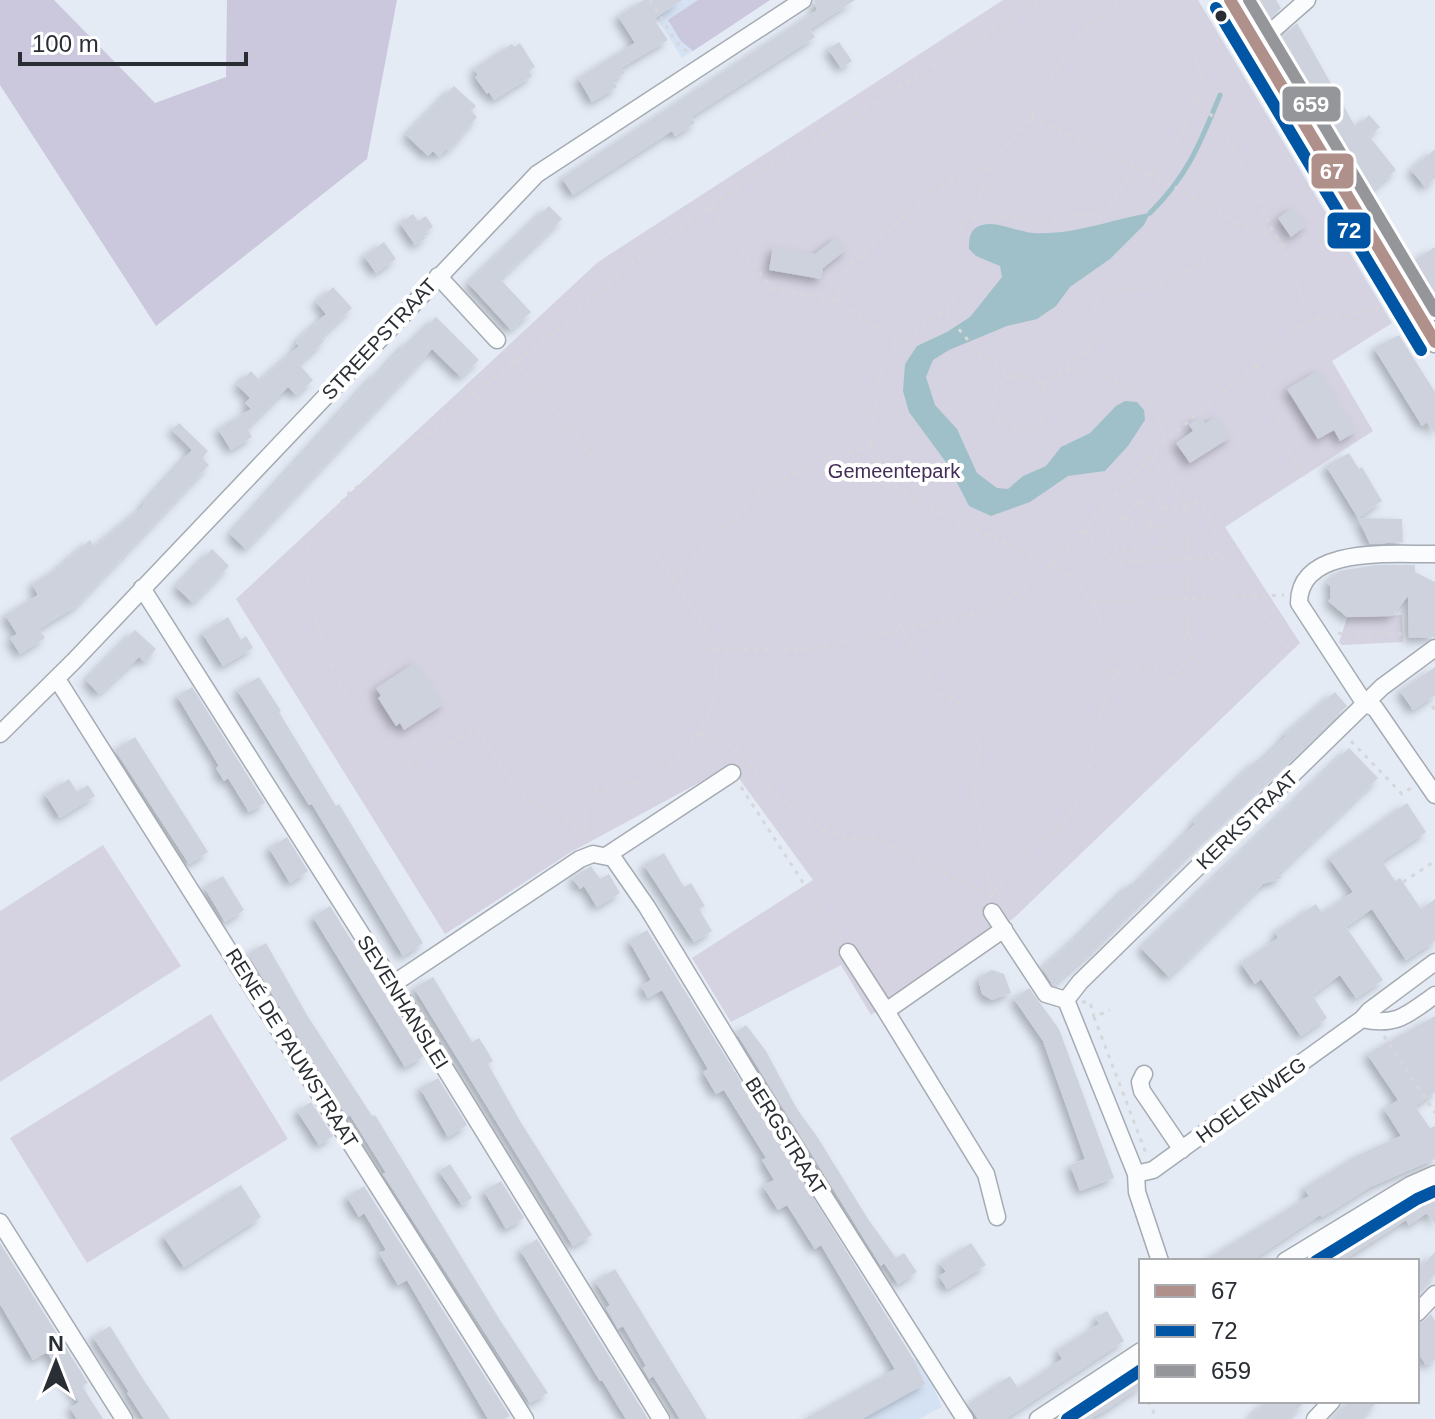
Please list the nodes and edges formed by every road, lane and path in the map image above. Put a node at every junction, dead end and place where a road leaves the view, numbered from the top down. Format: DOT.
graph roads {
  1 [pos="650,0"];
  2 [pos="803,0"];
  3 [pos="1042,0"];
  4 [pos="1120,0"];
  5 [pos="1161,0"];
  6 [pos="1230,0"];
  7 [pos="1307,0"];
  8 [pos="1257,44"];
  9 [pos="703,65"];
  10 [pos="1194,101"];
  11 [pos="1031,117"];
  12 [pos="991,166"];
  13 [pos="1149,174"];
  14 [pos="711,208"];
  15 [pos="972,218"];
  16 [pos="1239,222"];
  17 [pos="1273,232"];
  18 [pos="438,276"];
  19 [pos="1408,295"];
  20 [pos="836,301"];
  21 [pos="1428,311"];
  22 [pos="945,313"];
  23 [pos="1310,319"];
  24 [pos="497,340"];
  25 [pos="897,342"];
  26 [pos="1435,342"];
  27 [pos="515,362"];
  28 [pos="1257,364"];
  29 [pos="1066,369"];
  30 [pos="1013,376"];
  31 [pos="1041,384"];
  32 [pos="475,392"];
  33 [pos="478,399"];
  34 [pos="1164,442"];
  35 [pos="872,446"];
  36 [pos="1152,457"];
  37 [pos="1304,476"];
  38 [pos="888,481"];
  39 [pos="1139,501"];
  40 [pos="1183,505"];
  41 [pos="1164,509"];
  42 [pos="1124,514"];
  43 [pos="1150,526"];
  44 [pos="1165,527"];
  45 [pos="1084,530"];
  46 [pos="1435,554"];
  47 [pos="1216,557"];
  48 [pos="1231,557"];
  49 [pos="1188,558"];
  50 [pos="1052,564"];
  51 [pos="673,579"];
  52 [pos="142,588"];
  53 [pos="1299,594"];
  54 [pos="1255,596"];
  55 [pos="1187,599"];
  56 [pos="1092,602"];
  57 [pos="1224,627"];
  58 [pos="902,631"];
  59 [pos="1187,632"];
  60 [pos="1318,633"];
  61 [pos="1404,634"];
  62 [pos="1203,647"];
  63 [pos="1288,648"];
  64 [pos="1435,648"];
  65 [pos="714,650"];
  66 [pos="1115,673"];
  67 [pos="57,679"];
  68 [pos="1162,687"];
  69 [pos="1365,704"];
  70 [pos="700,732"];
  71 [pos="0,734"];
  72 [pos="1348,738"];
  73 [pos="732,773"];
  74 [pos="1414,786"];
  75 [pos="1435,795"];
  76 [pos="585,834"];
  77 [pos="599,855"];
  78 [pos="1435,861"];
  79 [pos="1403,882"];
  80 [pos="992,904"];
  81 [pos="1004,929"];
  82 [pos="848,952"];
  83 [pos="1435,962"];
  84 [pos="393,984"];
  85 [pos="1435,995"];
  86 [pos="1066,1000"];
  87 [pos="1110,1010"];
  88 [pos="886,1011"];
  89 [pos="1094,1017"];
  90 [pos="1362,1019"];
  91 [pos="1383,1033"];
  92 [pos="1144,1074"];
  93 [pos="1435,1113"];
  94 [pos="1182,1150"];
  95 [pos="1144,1172"];
  96 [pos="1435,1174"];
  97 [pos="997,1217"];
  98 [pos="0,1222"];
  99 [pos="1159,1259"];
  100 [pos="1288,1259"];
  101 [pos="1139,1352"];
  102 [pos="1330,1403"];
  103 [pos="124,1419"];
  104 [pos="525,1419"];
  105 [pos="661,1419"];
  106 [pos="965,1419"];
  107 [pos="1038,1419"];
  108 [pos="1315,1419"];
  1 -- 9 [label="path"];
  2 -- 9 [label="street, STREEPSTRAAT"];
  3 -- 14 [label="path"];
  4 -- 11 [label="path"];
  5 -- 10 [label="path"];
  6 -- 8 [label="main road"];
  7 -- 8 [label="street"];
  8 -- 19 [label="main road"];
  9 -- 18 [label="street, STREEPSTRAAT"];
  10 -- 13 [label="path"];
  10 -- 17 [label="path"];
  11 -- 12 [label="path"];
  11 -- 13 [label="path"];
  12 -- 15 [label="path"];
  12 -- 20 [label="path"];
  13 -- 15 [label="path"];
  13 -- 16 [label="path"];
  14 -- 20 [label="path"];
  14 -- 27 [label="path"];
  15 -- 22 [label="path"];
  16 -- 17 [label="path"];
  16 -- 29 [label="path"];
  17 -- 23 [label="path"];
  18 -- 24 [label="street"];
  18 -- 52 [label="street, STREEPSTRAAT"];
  19 -- 21 [label="main road"];
  19 -- 23 [label="path"];
  20 -- 25 [label="path"];
  21 -- 26 [label="main road"];
  22 -- 25 [label="path"];
  22 -- 30 [label="path"];
  23 -- 28 [label="path"];
  24 -- 27 [label="path"];
  25 -- 35 [label="path"];
  27 -- 32 [label="path"];
  27 -- 51 [label="path"];
  28 -- 34 [label="path"];
  28 -- 37 [label="path"];
  29 -- 31 [label="path"];
  29 -- 34 [label="path"];
  30 -- 31 [label="path"];
  30 -- 31 [label="path"];
  32 -- 33 [label="path"];
  32 -- 76 [label="path"];
  34 -- 36 [label="path"];
  35 -- 38 [label="path"];
  35 -- 51 [label="path"];
  36 -- 40 [label="path"];
  36 -- 45 [label="path"];
  38 -- 50 [label="path"];
  38 -- 58 [label="path"];
  39 -- 41 [label="path"];
  39 -- 42 [label="path"];
  39 -- 43 [label="path"];
  40 -- 41 [label="path"];
  40 -- 47 [label="path"];
  40 -- 49 [label="path"];
  41 -- 44 [label="path"];
  42 -- 43 [label="path"];
  42 -- 44 [label="path"];
  43 -- 44 [label="path"];
  45 -- 49 [label="path"];
  45 -- 50 [label="path"];
  46 -- 53 [label="street"];
  47 -- 48 [label="path"];
  47 -- 49 [label="path"];
  49 -- 55 [label="path"];
  50 -- 56 [label="path"];
  50 -- 58 [label="path"];
  51 -- 65 [label="path"];
  52 -- 67 [label="street, STREEPSTRAAT"];
  52 -- 84 [label="street, SEVENHANSLEI"];
  53 -- 54 [label="path"];
  53 -- 60 [label="street"];
  54 -- 55 [label="path"];
  54 -- 63 [label="path"];
  55 -- 56 [label="path"];
  55 -- 59 [label="path"];
  56 -- 66 [label="path"];
  57 -- 62 [label="path"];
  58 -- 65 [label="path"];
  58 -- 80 [label="path"];
  59 -- 62 [label="path"];
  59 -- 66 [label="path"];
  60 -- 61 [label="path"];
  60 -- 69 [label="street"];
  62 -- 68 [label="path"];
  64 -- 69 [label="street, KERKSTRAAT"];
  65 -- 70 [label="path"];
  66 -- 80 [label="path"];
  67 -- 71 [label="street, STREEPSTRAAT"];
  67 -- 104 [label="street, RENÉ DE PAUWSTRAAT"];
  69 -- 75 [label="street"];
  69 -- 86 [label="street, KERKSTRAAT"];
  70 -- 76 [label="path"];
  70 -- 80 [label="path"];
  72 -- 74 [label="path"];
  73 -- 77 [label="street"];
  73 -- 82 [label="path"];
  76 -- 77 [label="path"];
  77 -- 84 [label="street"];
  77 -- 106 [label="street, BERGSTRAAT"];
  78 -- 79 [label="path"];
  80 -- 81 [label="street"];
  81 -- 86 [label="street"];
  81 -- 88 [label="street"];
  82 -- 88 [label="street"];
  83 -- 90 [label="street, HOELENWEG"];
  84 -- 105 [label="street, SEVENHANSLEI"];
  85 -- 90 [label="street"];
  86 -- 89 [label="path"];
  86 -- 95 [label="street"];
  87 -- 89 [label="path"];
  88 -- 97 [label="street"];
  89 -- 95 [label="path"];
  90 -- 94 [label="street, HOELENWEG"];
  91 -- 93 [label="path"];
  92 -- 94 [label="street"];
  94 -- 95 [label="street, HOELENWEG"];
  95 -- 99 [label="street"];
  96 -- 100 [label="street"];
  98 -- 103 [label="street"];
  101 -- 107 [label="street"];
  102 -- 108 [label="street"];
}
